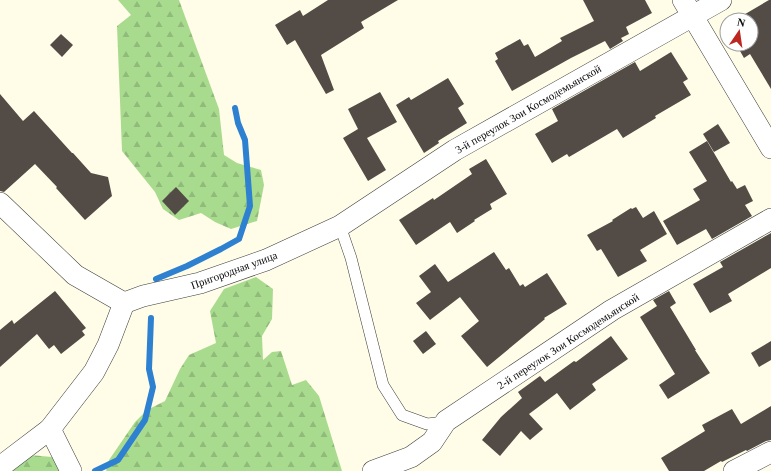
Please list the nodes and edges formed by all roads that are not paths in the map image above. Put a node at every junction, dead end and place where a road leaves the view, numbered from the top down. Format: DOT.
graph roads {
  1 [pos="721,0"];
  2 [pos="688,8"];
  3 [pos="771,148"];
  4 [pos="0,203"];
  5 [pos="771,219"];
  6 [pos="340,226"];
  7 [pos="124,303"];
  8 [pos="446,422"];
  9 [pos="50,429"];
  10 [pos="771,452"];
  11 [pos="0,467"];
  12 [pos="71,471"];
  13 [pos="373,471"];
  14 [pos="734,471"];
  1 -- 2 [label="street, 3-й переулок Зои Космодемьянской"];
  2 -- 3 [label="street"];
  2 -- 6 [label="street, 3-й переулок Зои Космодемьянской"];
  4 -- 7 [label="street"];
  5 -- 8 [label="street, 2-й переулок Зои Космодемьянской"];
  6 -- 7 [label="street, Пригородная улица"];
  6 -- 8 [label="lane"];
  7 -- 9 [label="street"];
  8 -- 13 [label="street, 2-й переулок Зои Космодемьянской"];
  9 -- 11 [label="street"];
  9 -- 12 [label="street"];
  10 -- 14 [label="street"];
}
